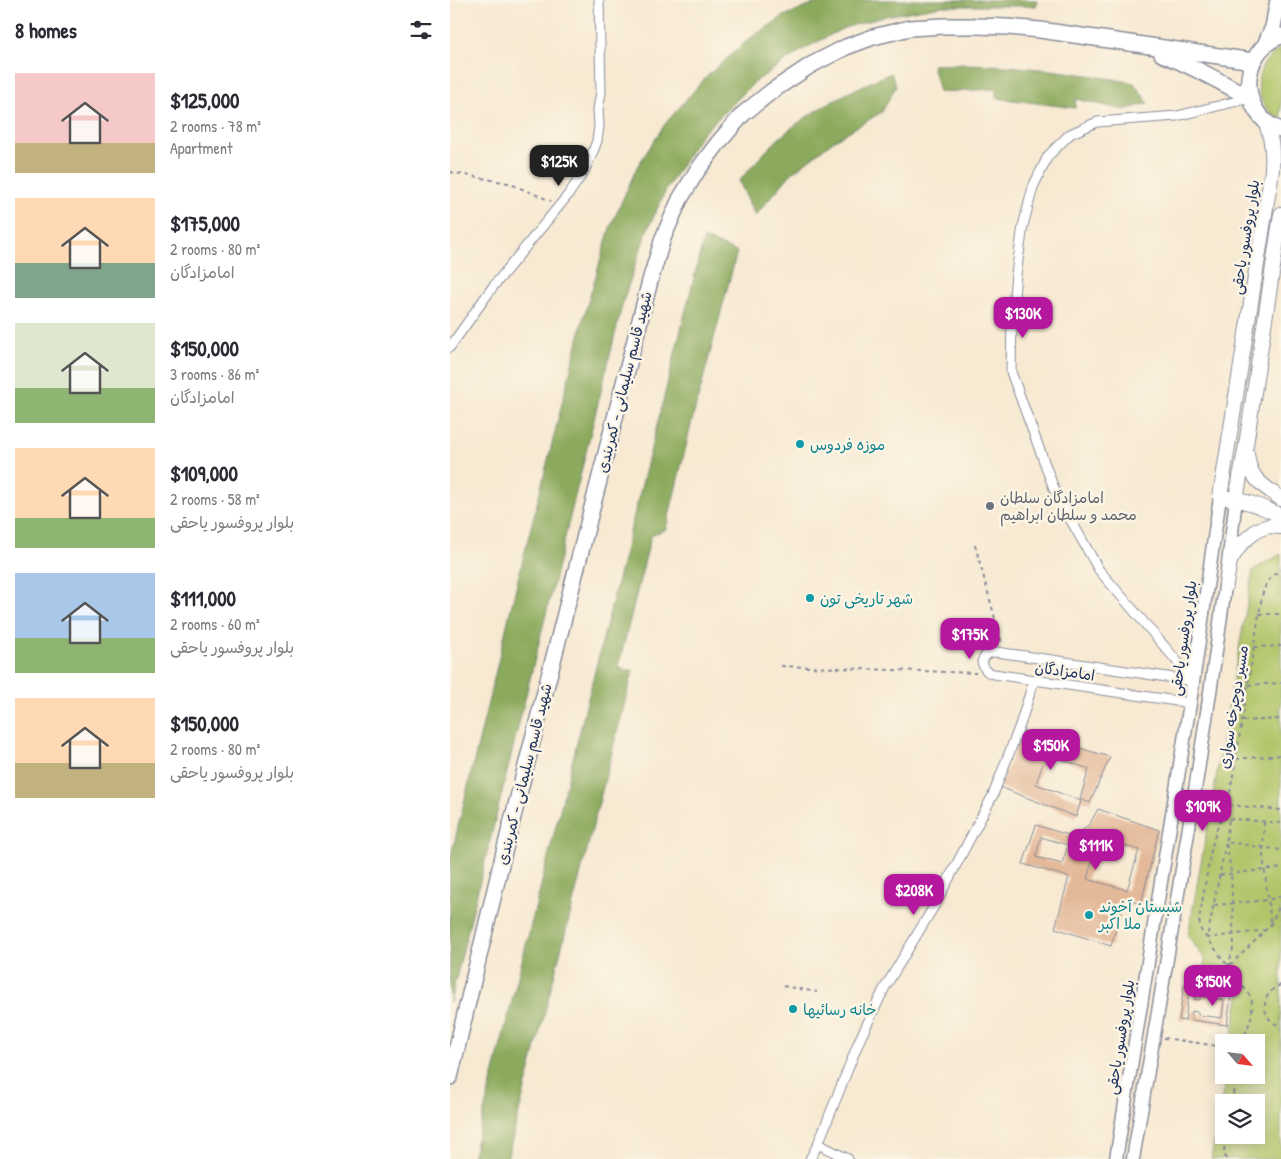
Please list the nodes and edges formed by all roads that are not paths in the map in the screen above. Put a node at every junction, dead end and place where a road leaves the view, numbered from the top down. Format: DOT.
graph roads {
  1 [pos="599,0"];
  2 [pos="1278,0"];
  3 [pos="1281,36"];
  4 [pos="1137,44"];
  5 [pos="1265,45"];
  6 [pos="1253,61"];
  7 [pos="1250,98"];
  8 [pos="1265,121"];
  9 [pos="1281,130"];
  10 [pos="1281,214"];
  11 [pos="450,347"];
  12 [pos="1246,445"];
  13 [pos="1223,477"];
  14 [pos="1245,482"];
  15 [pos="1220,497"];
  16 [pos="1241,500"];
  17 [pos="1281,500"];
  18 [pos="1281,516"];
  19 [pos="1281,527"];
  20 [pos="1208,582"];
  21 [pos="1226,584"];
  22 [pos="1034,680"];
  23 [pos="1194,681"];
  24 [pos="1190,703"];
  25 [pos="450,1076"];
  26 [pos="818,1144"];
  27 [pos="810,1159"];
  28 [pos="848,1159"];
  29 [pos="1116,1159"];
  30 [pos="1133,1159"];
  1 -- 11 [label="street"];
  2 -- 5 [label="highway"];
  3 -- 5 [label="highway"];
  4 -- 6 [label="highway"];
  4 -- 7 [label="highway"];
  4 -- 25 [label="highway, شهید قاسم سلیمانی - کمربندی"];
  5 -- 6 [label="highway"];
  6 -- 7 [label="highway"];
  7 -- 8 [label="highway"];
  7 -- 23 [label="street"];
  8 -- 9 [label="highway"];
  8 -- 13 [label="main road, بلوار پروفسور یاحقی"];
  10 -- 12 [label="main road"];
  12 -- 14 [label="main road"];
  12 -- 17 [label="main road"];
  13 -- 14 [label="main road"];
  13 -- 15 [label="main road, بلوار پروفسور یاحقی"];
  14 -- 16 [label="main road"];
  14 -- 17 [label="main road"];
  15 -- 16 [label="main road"];
  15 -- 20 [label="main road, بلوار پروفسور یاحقی"];
  16 -- 18 [label="main road"];
  16 -- 21 [label="main road"];
  19 -- 21 [label="main road"];
  20 -- 21 [label="main road"];
  20 -- 23 [label="main road, بلوار پروفسور یاحقی"];
  21 -- 30 [label="main road"];
  22 -- 23 [label="street, امامزادگان"];
  22 -- 24 [label="street, امامزادگان"];
  22 -- 26 [label="street"];
  23 -- 24 [label="main road, بلوار پروفسور یاحقی"];
  24 -- 29 [label="main road, بلوار پروفسور یاحقی"];
  26 -- 27 [label="street"];
  26 -- 28 [label="street"];
}
